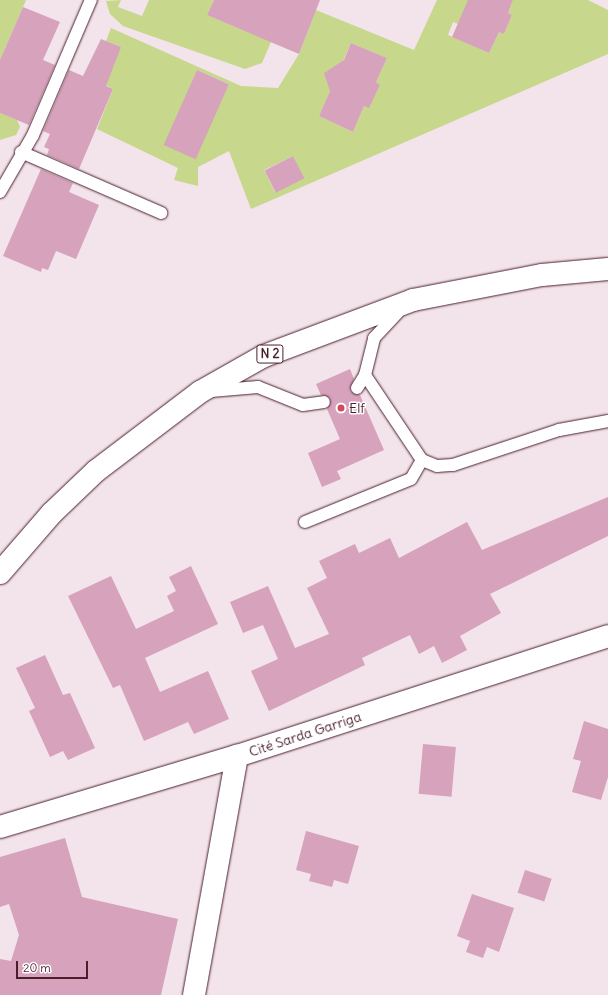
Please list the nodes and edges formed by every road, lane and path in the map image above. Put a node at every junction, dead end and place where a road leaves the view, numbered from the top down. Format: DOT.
graph roads {
  1 [pos="90,0"];
  2 [pos="21,152"];
  3 [pos="3,174"];
  4 [pos="0,192"];
  5 [pos="161,214"];
  6 [pos="608,269"];
  7 [pos="413,300"];
  8 [pos="365,375"];
  9 [pos="357,388"];
  10 [pos="200,392"];
  11 [pos="324,402"];
  12 [pos="608,420"];
  13 [pos="422,460"];
  14 [pos="305,522"];
  15 [pos="0,573"];
  16 [pos="608,636"];
  17 [pos="237,756"];
  18 [pos="0,827"];
  19 [pos="194,995"];
  1 -- 2 [label="lane"];
  2 -- 3 [label="lane"];
  2 -- 5 [label="lane"];
  3 -- 4 [label="lane"];
  6 -- 7 [label="street, N 2"];
  7 -- 8 [label="lane"];
  7 -- 10 [label="street, N 2"];
  8 -- 9 [label="lane"];
  8 -- 13 [label="lane"];
  10 -- 11 [label="lane"];
  10 -- 15 [label="street, N 2"];
  12 -- 13 [label="lane"];
  13 -- 14 [label="lane"];
  16 -- 17 [label="street, Cité Sarda Garriga"];
  17 -- 18 [label="street, Cité Sarda Garriga"];
  17 -- 19 [label="street"];
}
